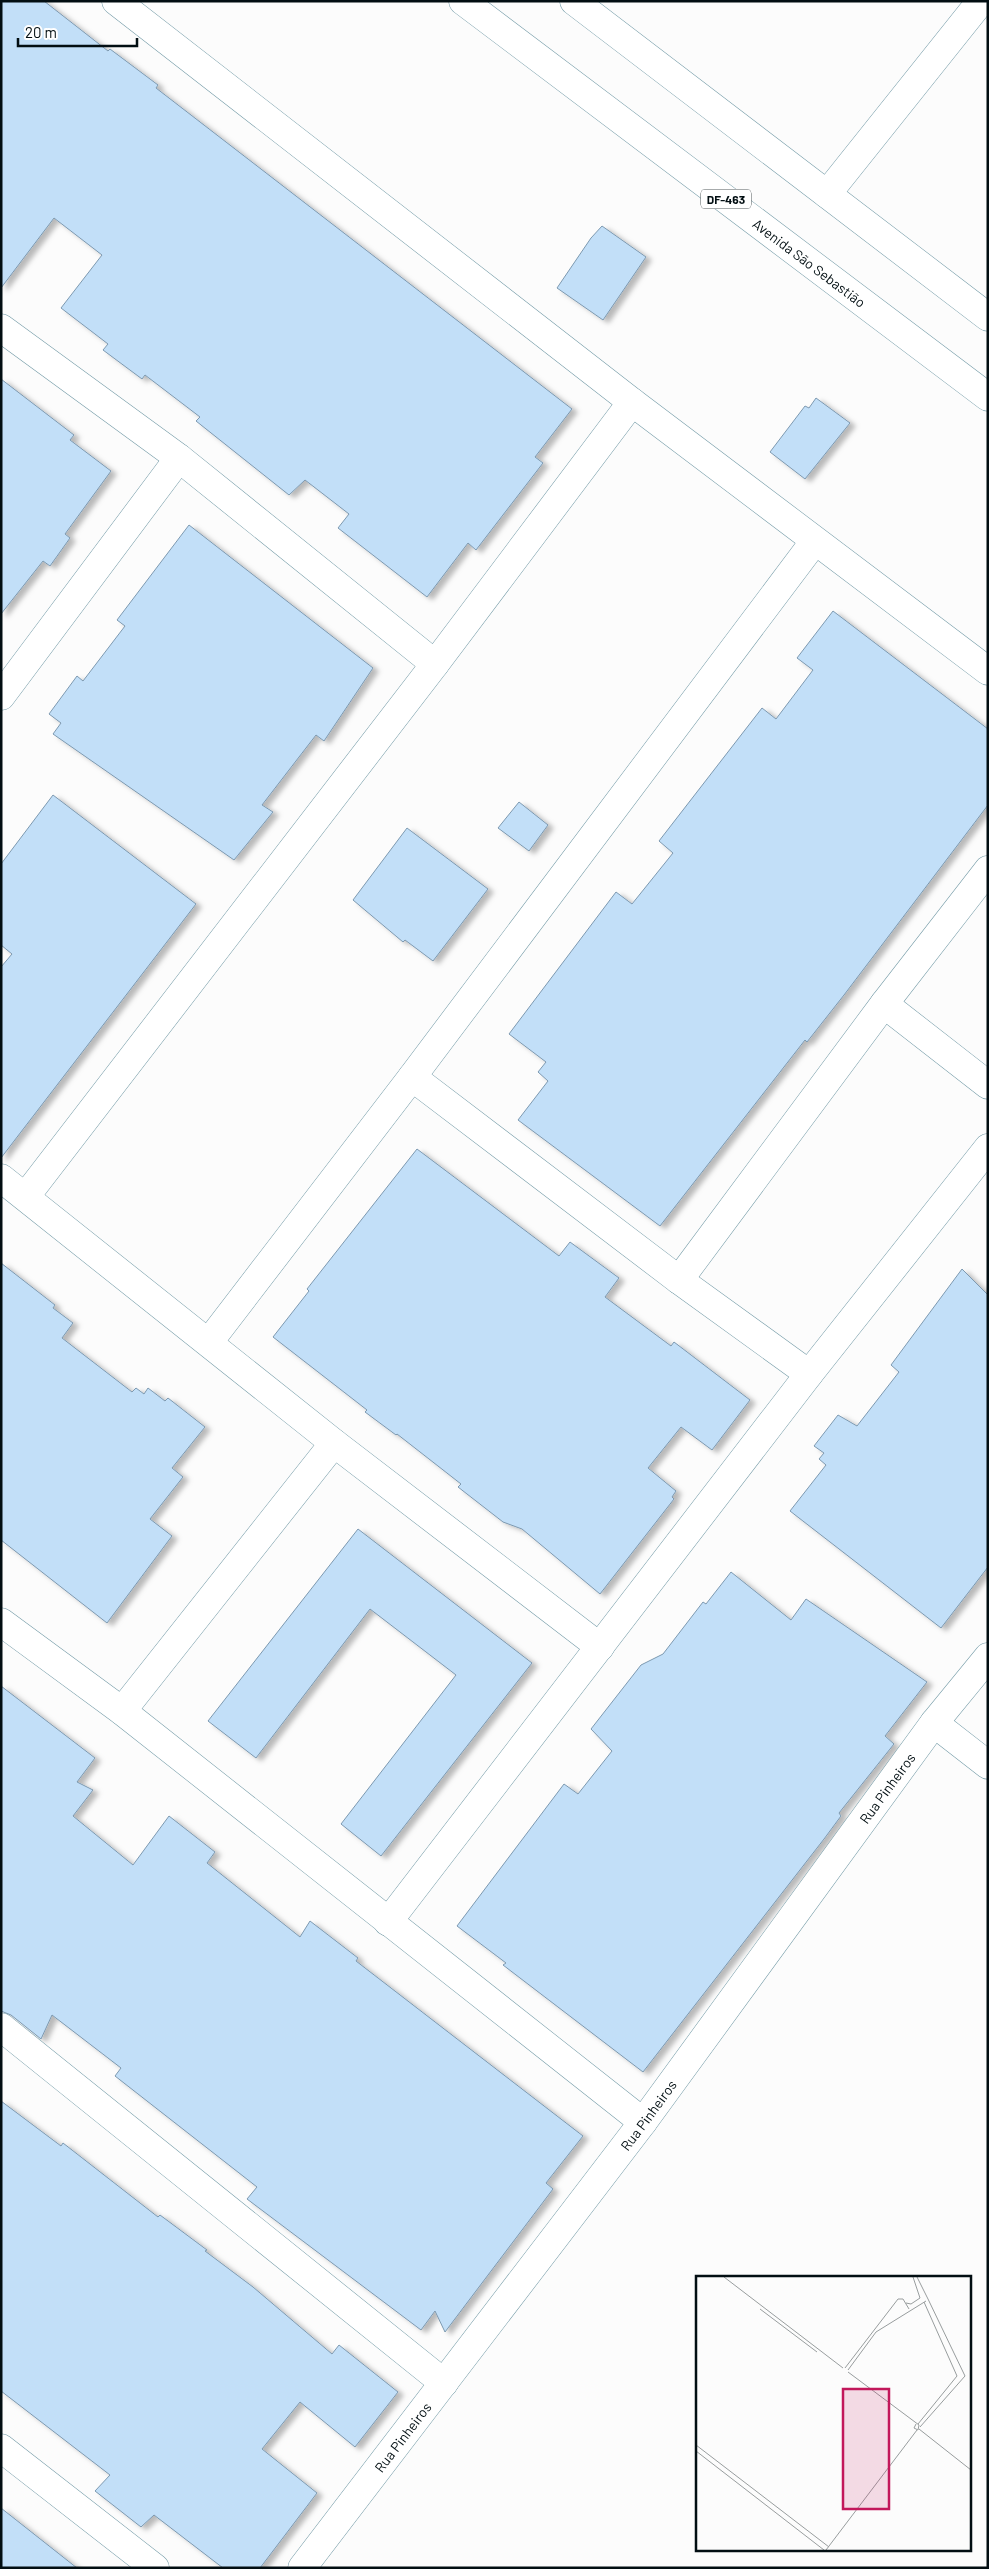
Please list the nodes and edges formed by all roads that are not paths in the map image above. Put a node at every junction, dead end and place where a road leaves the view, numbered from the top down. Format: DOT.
graph roads {
  1 [pos="116,1"];
  2 [pos="463,1"];
  3 [pos="574,1"];
  4 [pos="982,1"];
  5 [pos="827,194"];
  6 [pos="988,317"];
  7 [pos="1,328"];
  8 [pos="988,397"];
  9 [pos="632,402"];
  10 [pos="179,458"];
  11 [pos="814,542"];
  12 [pos="435,664"];
  13 [pos="988,671"];
  14 [pos="1,696"];
  15 [pos="988,870"];
  16 [pos="884,1004"];
  17 [pos="412,1077"];
  18 [pos="988,1085"];
  19 [pos="988,1148"];
  20 [pos="1,1178"];
  21 [pos="26,1196"];
  22 [pos="679,1280"];
  23 [pos="209,1342"];
  24 [pos="809,1374"];
  25 [pos="334,1443"];
  26 [pos="1,1622"];
  27 [pos="600,1647"];
  28 [pos="988,1657"];
  29 [pos="122,1711"];
  30 [pos="934,1723"];
  31 [pos="988,1765"];
  32 [pos="388,1922"];
  33 [pos="1,2027"];
  34 [pos="643,2122"];
  35 [pos="444,2383"];
  36 [pos="1,2448"];
  37 [pos="155,2568"];
  38 [pos="302,2568"];
  1 -- 9 [label="street"];
  2 -- 8 [label="street, Avenida São Sebastião / DF-463"];
  3 -- 5 [label="street"];
  4 -- 5 [label="street"];
  5 -- 6 [label="street"];
  7 -- 10 [label="street"];
  9 -- 11 [label="street"];
  9 -- 12 [label="street"];
  10 -- 12 [label="street"];
  10 -- 14 [label="street"];
  11 -- 13 [label="street"];
  11 -- 17 [label="street"];
  12 -- 21 [label="street"];
  15 -- 16 [label="street"];
  16 -- 18 [label="street"];
  16 -- 22 [label="street"];
  17 -- 22 [label="street"];
  17 -- 23 [label="street"];
  19 -- 24 [label="street"];
  20 -- 21 [label="street"];
  21 -- 23 [label="street"];
  22 -- 24 [label="street"];
  23 -- 25 [label="street"];
  24 -- 27 [label="street"];
  25 -- 27 [label="street"];
  25 -- 29 [label="street"];
  26 -- 29 [label="street"];
  27 -- 32 [label="street"];
  28 -- 30 [label="street, Rua Pinheiros"];
  29 -- 32 [label="street"];
  30 -- 31 [label="street"];
  30 -- 34 [label="street, Rua Pinheiros"];
  32 -- 34 [label="street"];
  33 -- 35 [label="street"];
  34 -- 35 [label="street, Rua Pinheiros"];
  35 -- 38 [label="street, Rua Pinheiros"];
  36 -- 37 [label="street"];
}
